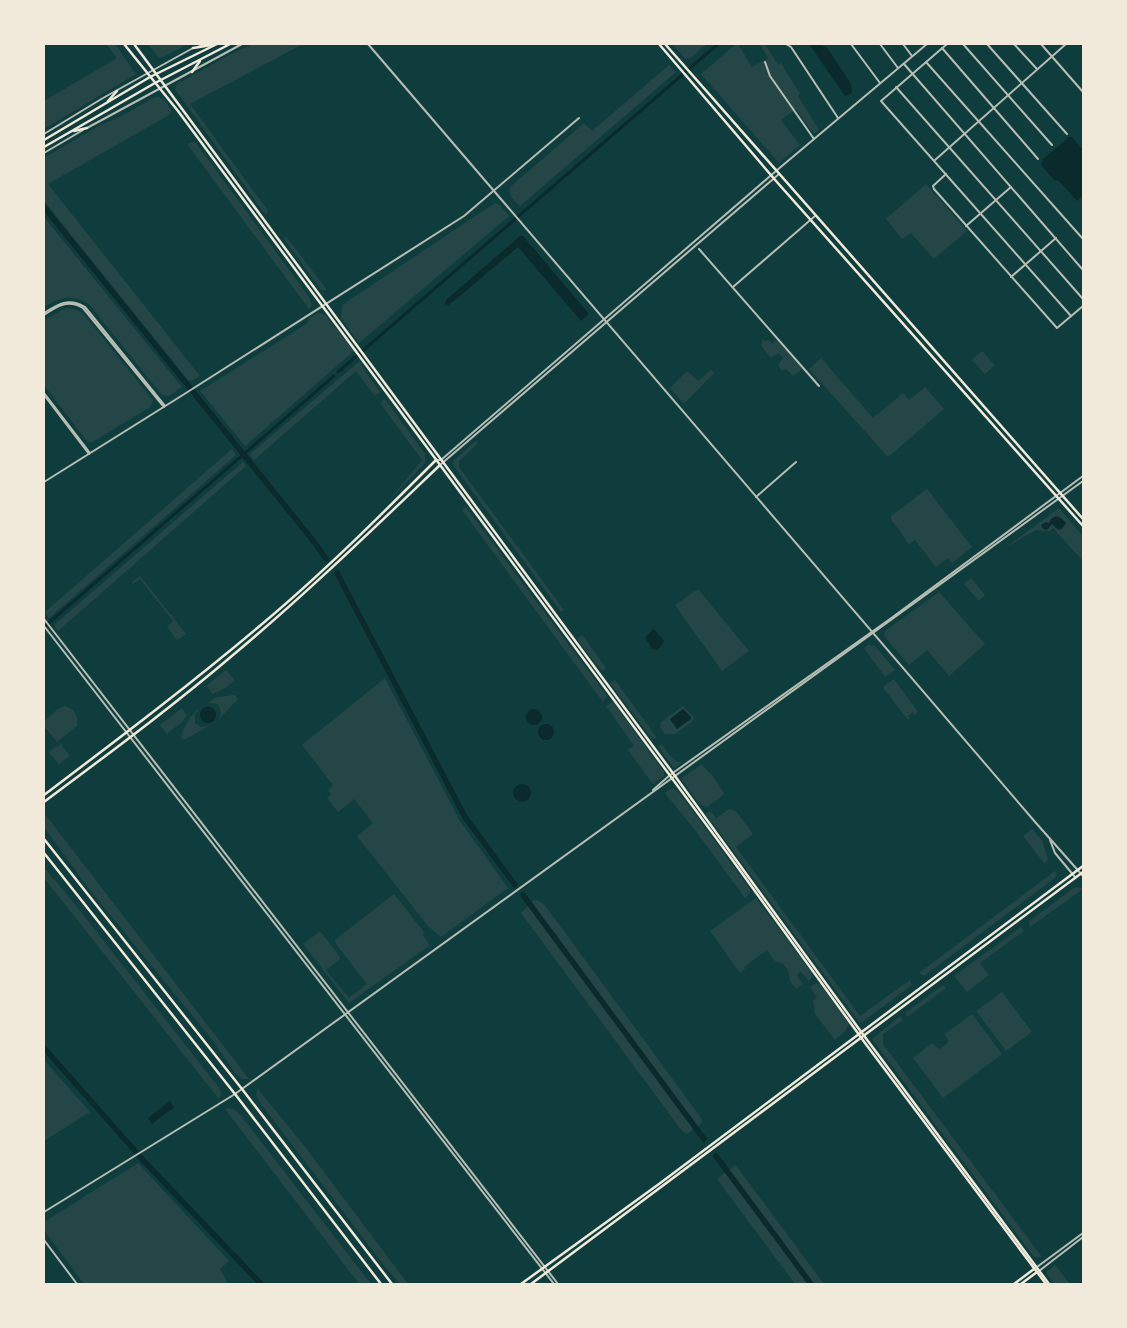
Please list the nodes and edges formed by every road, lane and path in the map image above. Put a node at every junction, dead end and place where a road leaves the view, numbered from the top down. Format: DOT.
graph roads {
  1 [pos="124,44"];
  2 [pos="134,44"];
  3 [pos="205,44"];
  4 [pos="216,44"];
  5 [pos="230,44"];
  6 [pos="242,44"];
  7 [pos="368,44"];
  8 [pos="659,44"];
  9 [pos="665,44"];
  10 [pos="788,44"];
  11 [pos="851,44"];
  12 [pos="880,44"];
  13 [pos="903,44"];
  14 [pos="927,44"];
  15 [pos="947,44"];
  16 [pos="963,44"];
  17 [pos="987,44"];
  18 [pos="1014,44"];
  19 [pos="1041,44"];
  20 [pos="1066,44"];
  21 [pos="193,48"];
  22 [pos="942,48"];
  23 [pos="912,56"];
  24 [pos="1052,56"];
  25 [pos="201,59"];
  26 [pos="765,62"];
  27 [pos="926,62"];
  28 [pos="904,64"];
  29 [pos="898,68"];
  30 [pos="1037,69"];
  31 [pos="154,70"];
  32 [pos="192,72"];
  33 [pos="147,74"];
  34 [pos="156,74"];
  35 [pos="912,74"];
  36 [pos="150,77"];
  37 [pos="161,80"];
  38 [pos="1022,82"];
  39 [pos="154,83"];
  40 [pos="880,83"];
  41 [pos="165,86"];
  42 [pos="160,88"];
  43 [pos="896,88"];
  44 [pos="117,91"];
  45 [pos="1083,92"];
  46 [pos="1008,94"];
  47 [pos="106,103"];
  48 [pos="993,108"];
  49 [pos="579,118"];
  50 [pos="838,118"];
  51 [pos="978,121"];
  52 [pos="87,128"];
  53 [pos="70,131"];
  54 [pos="965,133"];
  55 [pos="44,134"];
  56 [pos="1067,134"];
  57 [pos="814,139"];
  58 [pos="44,140"];
  59 [pos="1052,144"];
  60 [pos="44,147"];
  61 [pos="950,147"];
  62 [pos="44,153"];
  63 [pos="1038,159"];
  64 [pos="935,160"];
  65 [pos="776,170"];
  66 [pos="779,174"];
  67 [pos="946,174"];
  68 [pos="770,175"];
  69 [pos="774,179"];
  70 [pos="1012,187"];
  71 [pos="494,192"];
  72 [pos="996,200"];
  73 [pos="981,213"];
  74 [pos="815,216"];
  75 [pos="810,220"];
  76 [pos="966,226"];
  77 [pos="1056,238"];
  78 [pos="1083,239"];
  79 [pos="699,249"];
  80 [pos="1041,251"];
  81 [pos="1026,264"];
  82 [pos="1083,270"];
  83 [pos="1011,277"];
  84 [pos="732,287"];
  85 [pos="1083,299"];
  86 [pos="326,304"];
  87 [pos="1083,306"];
  88 [pos="322,307"];
  89 [pos="44,314"];
  90 [pos="1071,316"];
  91 [pos="603,318"];
  92 [pos="607,322"];
  93 [pos="360,354"];
  94 [pos="819,386"];
  95 [pos="44,394"];
  96 [pos="165,407"];
  97 [pos="90,454"];
  98 [pos="436,460"];
  99 [pos="796,462"];
  100 [pos="441,463"];
  101 [pos="1083,476"];
  102 [pos="1083,481"];
  103 [pos="44,482"];
  104 [pos="1059,493"];
  105 [pos="1056,496"];
  106 [pos="1063,496"];
  107 [pos="756,497"];
  108 [pos="1059,499"];
  109 [pos="1083,519"];
  110 [pos="1083,526"];
  111 [pos="44,619"];
  112 [pos="44,626"];
  113 [pos="873,632"];
  114 [pos="130,730"];
  115 [pos="126,733"];
  116 [pos="134,735"];
  117 [pos="130,738"];
  118 [pos="673,776"];
  119 [pos="44,795"];
  120 [pos="44,802"];
  121 [pos="1049,838"];
  122 [pos="44,839"];
  123 [pos="44,853"];
  124 [pos="1083,866"];
  125 [pos="1078,870"];
  126 [pos="1072,874"];
  127 [pos="1083,874"];
  128 [pos="1075,878"];
  129 [pos="349,1012"];
  130 [pos="344,1015"];
  131 [pos="861,1035"];
  132 [pos="242,1089"];
  133 [pos="235,1094"];
  134 [pos="44,1212"];
  135 [pos="1083,1233"];
  136 [pos="1083,1237"];
  137 [pos="44,1240"];
  138 [pos="544,1268"];
  139 [pos="1035,1268"];
  140 [pos="547,1272"];
  141 [pos="1038,1272"];
  142 [pos="77,1284"];
  143 [pos="381,1284"];
  144 [pos="392,1284"];
  145 [pos="521,1284"];
  146 [pos="531,1284"];
  147 [pos="554,1284"];
  148 [pos="558,1284"];
  149 [pos="1014,1284"];
  150 [pos="1021,1284"];
  151 [pos="1048,1284"];
  1 -- 33 [label="main road"];
  2 -- 31 [label="main road"];
  3 -- 21 [label="street"];
  4 -- 21 [label="main road"];
  4 -- 34 [label="main road"];
  5 -- 25 [label="main road"];
  6 -- 32 [label="street"];
  7 -- 71 [label="street"];
  8 -- 68 [label="main road"];
  9 -- 65 [label="main road"];
  10 -- 50 [label="street"];
  11 -- 40 [label="street"];
  12 -- 29 [label="street"];
  13 -- 23 [label="street"];
  14 -- 23 [label="street"];
  15 -- 22 [label="street"];
  16 -- 46 [label="street"];
  17 -- 38 [label="street"];
  18 -- 30 [label="street"];
  19 -- 24 [label="street"];
  20 -- 24 [label="street"];
  21 -- 31 [label="street"];
  22 -- 27 [label="street"];
  22 -- 48 [label="street"];
  23 -- 28 [label="street"];
  24 -- 30 [label="street"];
  24 -- 45 [label="street"];
  25 -- 32 [label="main road"];
  25 -- 37 [label="main road"];
  26 -- 57 [label="street"];
  27 -- 35 [label="street"];
  27 -- 51 [label="street"];
  28 -- 29 [label="street"];
  28 -- 35 [label="street"];
  29 -- 40 [label="street"];
  30 -- 38 [label="street"];
  31 -- 33 [label="street"];
  31 -- 34 [label="main road"];
  32 -- 41 [label="street"];
  33 -- 36 [label="main road"];
  33 -- 44 [label="street"];
  34 -- 36 [label="main road"];
  34 -- 37 [label="main road"];
  35 -- 43 [label="street"];
  35 -- 54 [label="street"];
  36 -- 39 [label="main road"];
  36 -- 47 [label="main road"];
  37 -- 39 [label="main road"];
  37 -- 41 [label="main road"];
  38 -- 46 [label="street"];
  38 -- 56 [label="street"];
  39 -- 42 [label="main road"];
  39 -- 53 [label="main road"];
  40 -- 50 [label="street"];
  41 -- 42 [label="street"];
  41 -- 86 [label="main road"];
  42 -- 52 [label="street"];
  42 -- 88 [label="main road"];
  43 -- 61 [label="street"];
  43 -- 64 [label="street"];
  44 -- 47 [label="main road"];
  44 -- 55 [label="street"];
  46 -- 48 [label="street"];
  46 -- 59 [label="street"];
  47 -- 58 [label="main road"];
  48 -- 51 [label="street"];
  48 -- 63 [label="street"];
  49 -- 71 [label="street"];
  50 -- 57 [label="street"];
  51 -- 54 [label="street"];
  51 -- 78 [label="street"];
  52 -- 53 [label="main road"];
  52 -- 62 [label="street"];
  53 -- 60 [label="main road"];
  54 -- 61 [label="street"];
  54 -- 70 [label="street"];
  57 -- 65 [label="street"];
  61 -- 64 [label="street"];
  61 -- 72 [label="street"];
  64 -- 67 [label="street"];
  65 -- 66 [label="main road"];
  65 -- 68 [label="street"];
  66 -- 69 [label="street"];
  66 -- 74 [label="main road"];
  67 -- 73 [label="street"];
  67 -- 76 [label="street"];
  68 -- 69 [label="main road"];
  68 -- 91 [label="street"];
  69 -- 75 [label="main road"];
  69 -- 92 [label="street"];
  70 -- 72 [label="street"];
  70 -- 77 [label="street"];
  71 -- 86 [label="street"];
  71 -- 91 [label="street"];
  72 -- 73 [label="street"];
  72 -- 80 [label="street"];
  73 -- 76 [label="street"];
  73 -- 81 [label="street"];
  74 -- 75 [label="street"];
  74 -- 104 [label="main road"];
  75 -- 84 [label="street"];
  75 -- 105 [label="main road"];
  76 -- 83 [label="street"];
  77 -- 80 [label="street"];
  77 -- 82 [label="street"];
  79 -- 84 [label="street"];
  80 -- 81 [label="street"];
  80 -- 85 [label="street"];
  81 -- 83 [label="street"];
  81 -- 90 [label="street"];
  83 -- 90 [label="street"];
  84 -- 94 [label="street"];
  86 -- 88 [label="street"];
  86 -- 93 [label="main road"];
  87 -- 90 [label="street"];
  88 -- 93 [label="main road"];
  88 -- 96 [label="street"];
  89 -- 96 [label="street"];
  91 -- 92 [label="street"];
  91 -- 100 [label="street"];
  92 -- 100 [label="street"];
  92 -- 107 [label="street"];
  93 -- 98 [label="main road"];
  93 -- 100 [label="main road"];
  95 -- 97 [label="street"];
  96 -- 97 [label="street"];
  97 -- 103 [label="street"];
  98 -- 100 [label="main road"];
  98 -- 114 [label="main road"];
  99 -- 107 [label="street"];
  100 -- 116 [label="main road"];
  100 -- 118 [label="main road"];
  101 -- 104 [label="street"];
  102 -- 106 [label="street"];
  104 -- 105 [label="street"];
  104 -- 106 [label="main road"];
  105 -- 108 [label="main road"];
  105 -- 113 [label="street"];
  106 -- 108 [label="street"];
  106 -- 109 [label="main road"];
  107 -- 113 [label="street"];
  108 -- 110 [label="main road"];
  108 -- 113 [label="street"];
  111 -- 114 [label="street"];
  112 -- 115 [label="street"];
  113 -- 118 [label="street"];
  113 -- 121 [label="street"];
  114 -- 115 [label="main road"];
  114 -- 116 [label="street"];
  115 -- 117 [label="street"];
  115 -- 119 [label="main road"];
  116 -- 117 [label="main road"];
  116 -- 129 [label="street"];
  117 -- 120 [label="main road"];
  117 -- 130 [label="street"];
  118 -- 129 [label="street"];
  118 -- 131 [label="main road"];
  121 -- 125 [label="street"];
  121 -- 126 [label="street"];
  122 -- 132 [label="main road"];
  123 -- 133 [label="main road"];
  124 -- 125 [label="main road"];
  125 -- 126 [label="main road"];
  125 -- 127 [label="street"];
  126 -- 128 [label="street"];
  126 -- 131 [label="main road"];
  127 -- 128 [label="main road"];
  128 -- 131 [label="main road"];
  129 -- 130 [label="street"];
  129 -- 138 [label="street"];
  130 -- 132 [label="street"];
  130 -- 138 [label="street"];
  131 -- 138 [label="main road"];
  131 -- 139 [label="main road"];
  131 -- 140 [label="main road"];
  132 -- 133 [label="street"];
  132 -- 144 [label="main road"];
  133 -- 134 [label="street"];
  133 -- 143 [label="main road"];
  135 -- 139 [label="street"];
  136 -- 141 [label="street"];
  137 -- 142 [label="street"];
  138 -- 140 [label="street"];
  138 -- 145 [label="main road"];
  139 -- 141 [label="main road"];
  139 -- 149 [label="main road"];
  140 -- 146 [label="main road"];
  140 -- 147 [label="street"];
  140 -- 148 [label="street"];
  141 -- 150 [label="main road"];
  141 -- 151 [label="main road"];
}
